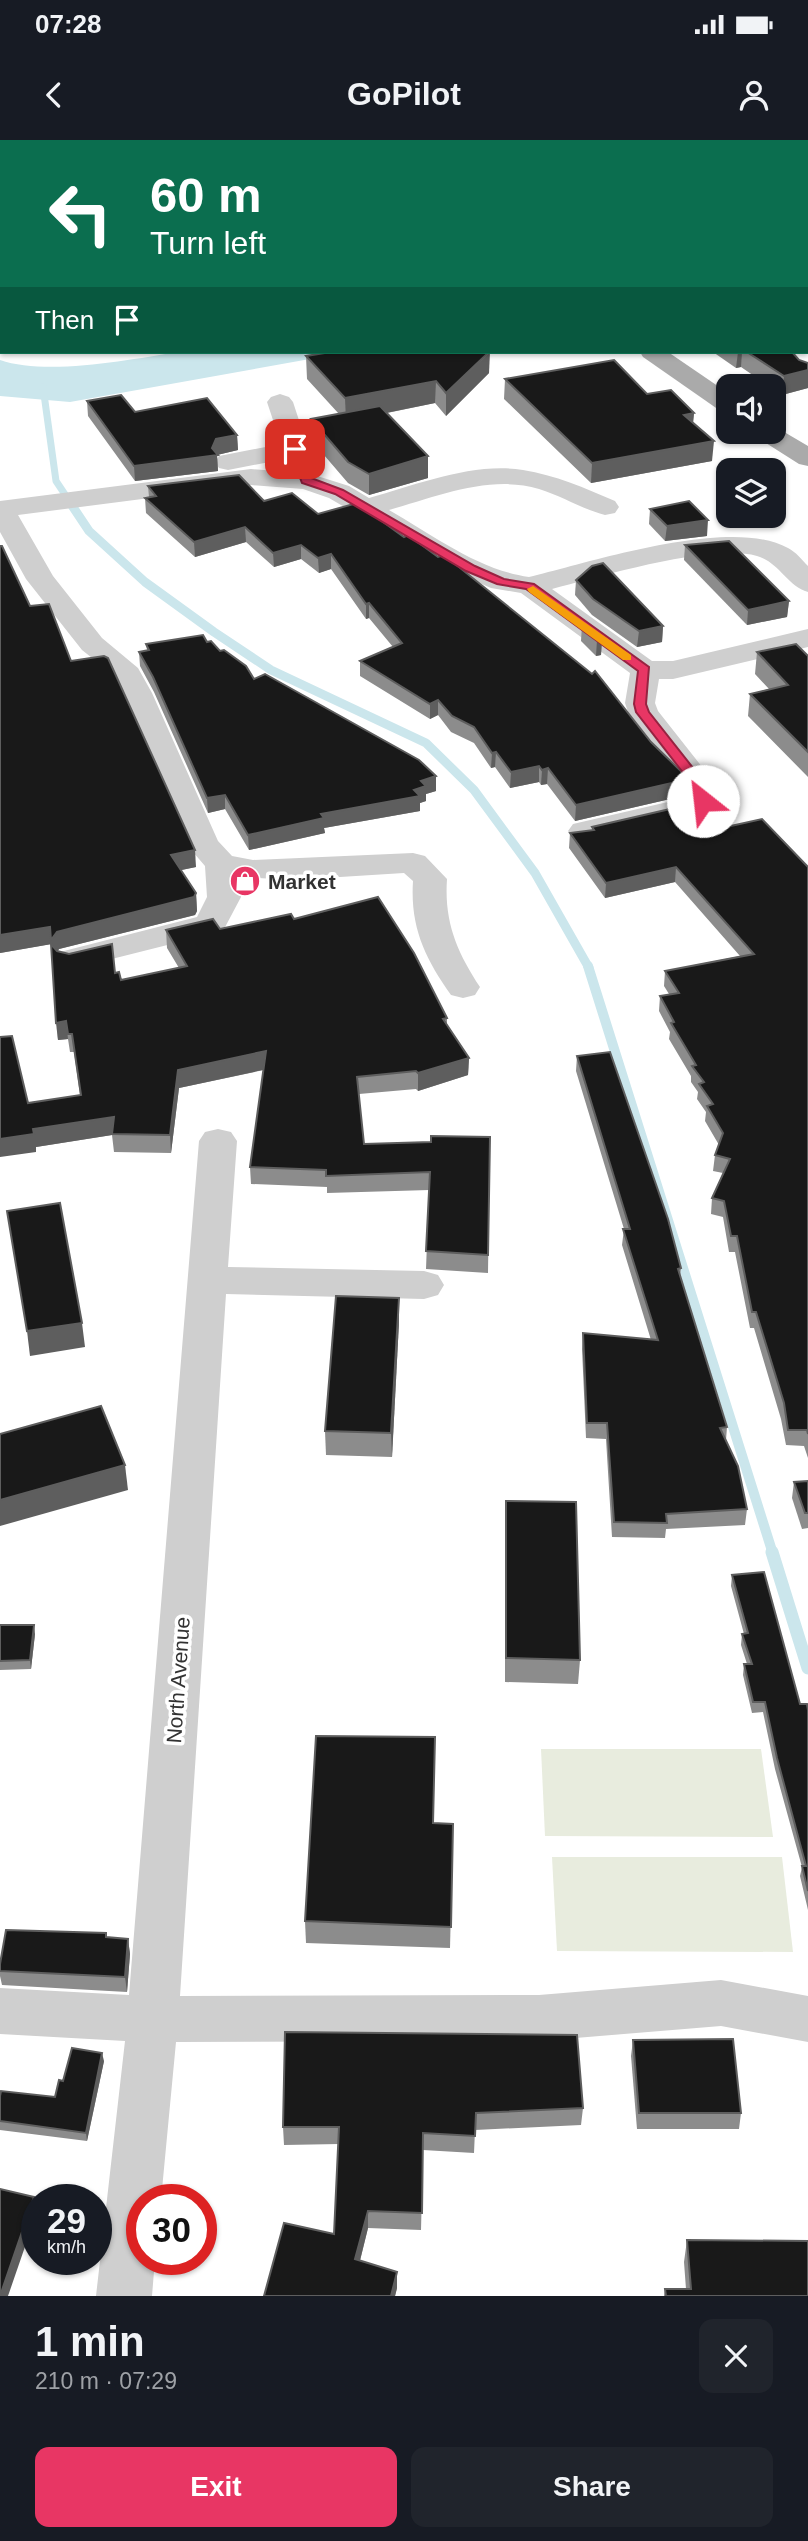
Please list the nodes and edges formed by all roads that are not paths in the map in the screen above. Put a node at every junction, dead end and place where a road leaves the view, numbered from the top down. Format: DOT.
graph roads {
  1 [pos="655,354"];
  2 [pos="684,354"];
  3 [pos="716,376"];
  4 [pos="716,397"];
  5 [pos="280,402"];
  6 [pos="786,419"];
  7 [pos="808,432"];
  8 [pos="786,444"];
  9 [pos="295,449"];
  10 [pos="808,458"];
  11 [pos="306,481"];
  12 [pos="200,483"];
  13 [pos="606,507"];
  14 [pos="365,508"];
  15 [pos="3,509"];
  16 [pos="808,583"];
  17 [pos="529,586"];
  18 [pos="808,638"];
  19 [pos="645,670"];
  20 [pos="584,831"];
  21 [pos="222,864"];
  22 [pos="72,959"];
  23 [pos="463,987"];
  24 [pos="218,1141"];
  25 [pos="207,1280"];
  26 [pos="424,1285"];
  27 [pos="0,2011"];
  28 [pos="153,2019"];
  29 [pos="808,2019"];
  30 [pos="124,2296"];
  1 -- 4 [label="main road"];
  2 -- 3 [label="main road"];
  5 -- 9 [label="street"];
  6 -- 7 [label="main road"];
  8 -- 10 [label="main road"];
  9 -- 11 [label="street"];
  9 -- 12 [label="street"];
  11 -- 12 [label="street"];
  11 -- 14 [label="street"];
  12 -- 15 [label="street"];
  13 -- 14 [label="street"];
  14 -- 17 [label="street"];
  15 -- 21 [label="street"];
  16 -- 17 [label="street"];
  17 -- 19 [label="street"];
  18 -- 19 [label="street"];
  19 -- 20 [label="street"];
  21 -- 22 [label="street"];
  21 -- 23 [label="street"];
  24 -- 25 [label="street, North Avenue"];
  25 -- 26 [label="street"];
  25 -- 28 [label="street, North Avenue"];
  27 -- 28 [label="street"];
  28 -- 29 [label="street"];
  28 -- 30 [label="street, North Avenue"];
}
